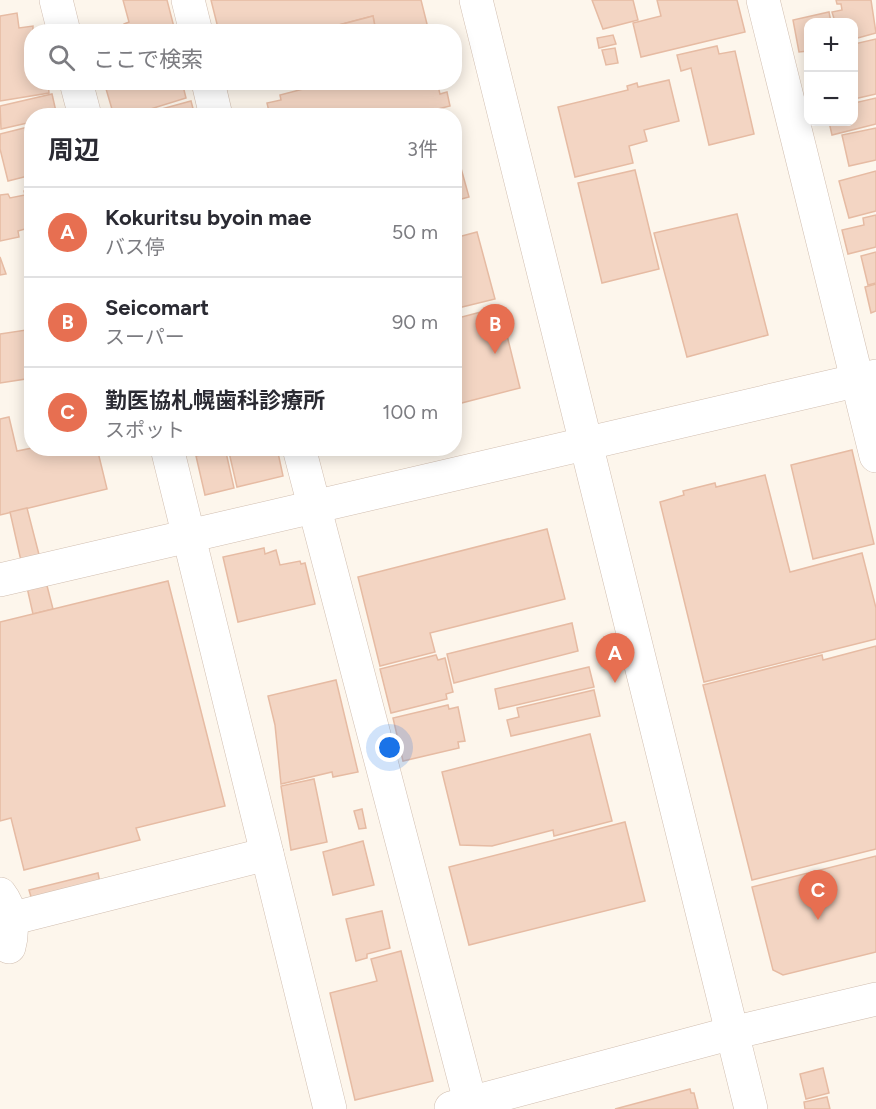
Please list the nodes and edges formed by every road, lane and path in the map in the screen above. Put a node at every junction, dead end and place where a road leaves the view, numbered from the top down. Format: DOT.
graph roads {
  1 [pos="56,0"];
  2 [pos="188,0"];
  3 [pos="476,0"];
  4 [pos="763,0"];
  5 [pos="62,24"];
  6 [pos="194,24"];
  7 [pos="78,90"];
  8 [pos="210,90"];
  9 [pos="83,108"];
  10 [pos="214,108"];
  11 [pos="867,378"];
  12 [pos="585,442"];
  13 [pos="169,456"];
  14 [pos="301,456"];
  15 [pos="876,456"];
  16 [pos="313,507"];
  17 [pos="189,536"];
  18 [pos="0,579"];
  19 [pos="267,854"];
  20 [pos="3,919"];
  21 [pos="876,999"];
  22 [pos="732,1033"];
  23 [pos="464,1107"];
  24 [pos="330,1109"];
  25 [pos="751,1109"];
  1 -- 5 [label="street"];
  2 -- 6 [label="street"];
  3 -- 12 [label="street"];
  4 -- 11 [label="street"];
  7 -- 9 [label="street"];
  8 -- 10 [label="street"];
  11 -- 12 [label="street"];
  11 -- 15 [label="street"];
  12 -- 16 [label="street"];
  12 -- 22 [label="street"];
  13 -- 17 [label="street"];
  14 -- 16 [label="street"];
  16 -- 17 [label="street"];
  16 -- 23 [label="street"];
  17 -- 18 [label="street"];
  17 -- 19 [label="street"];
  19 -- 20 [label="street"];
  19 -- 24 [label="street"];
  21 -- 22 [label="street"];
  22 -- 23 [label="street"];
  22 -- 25 [label="street"];
}
